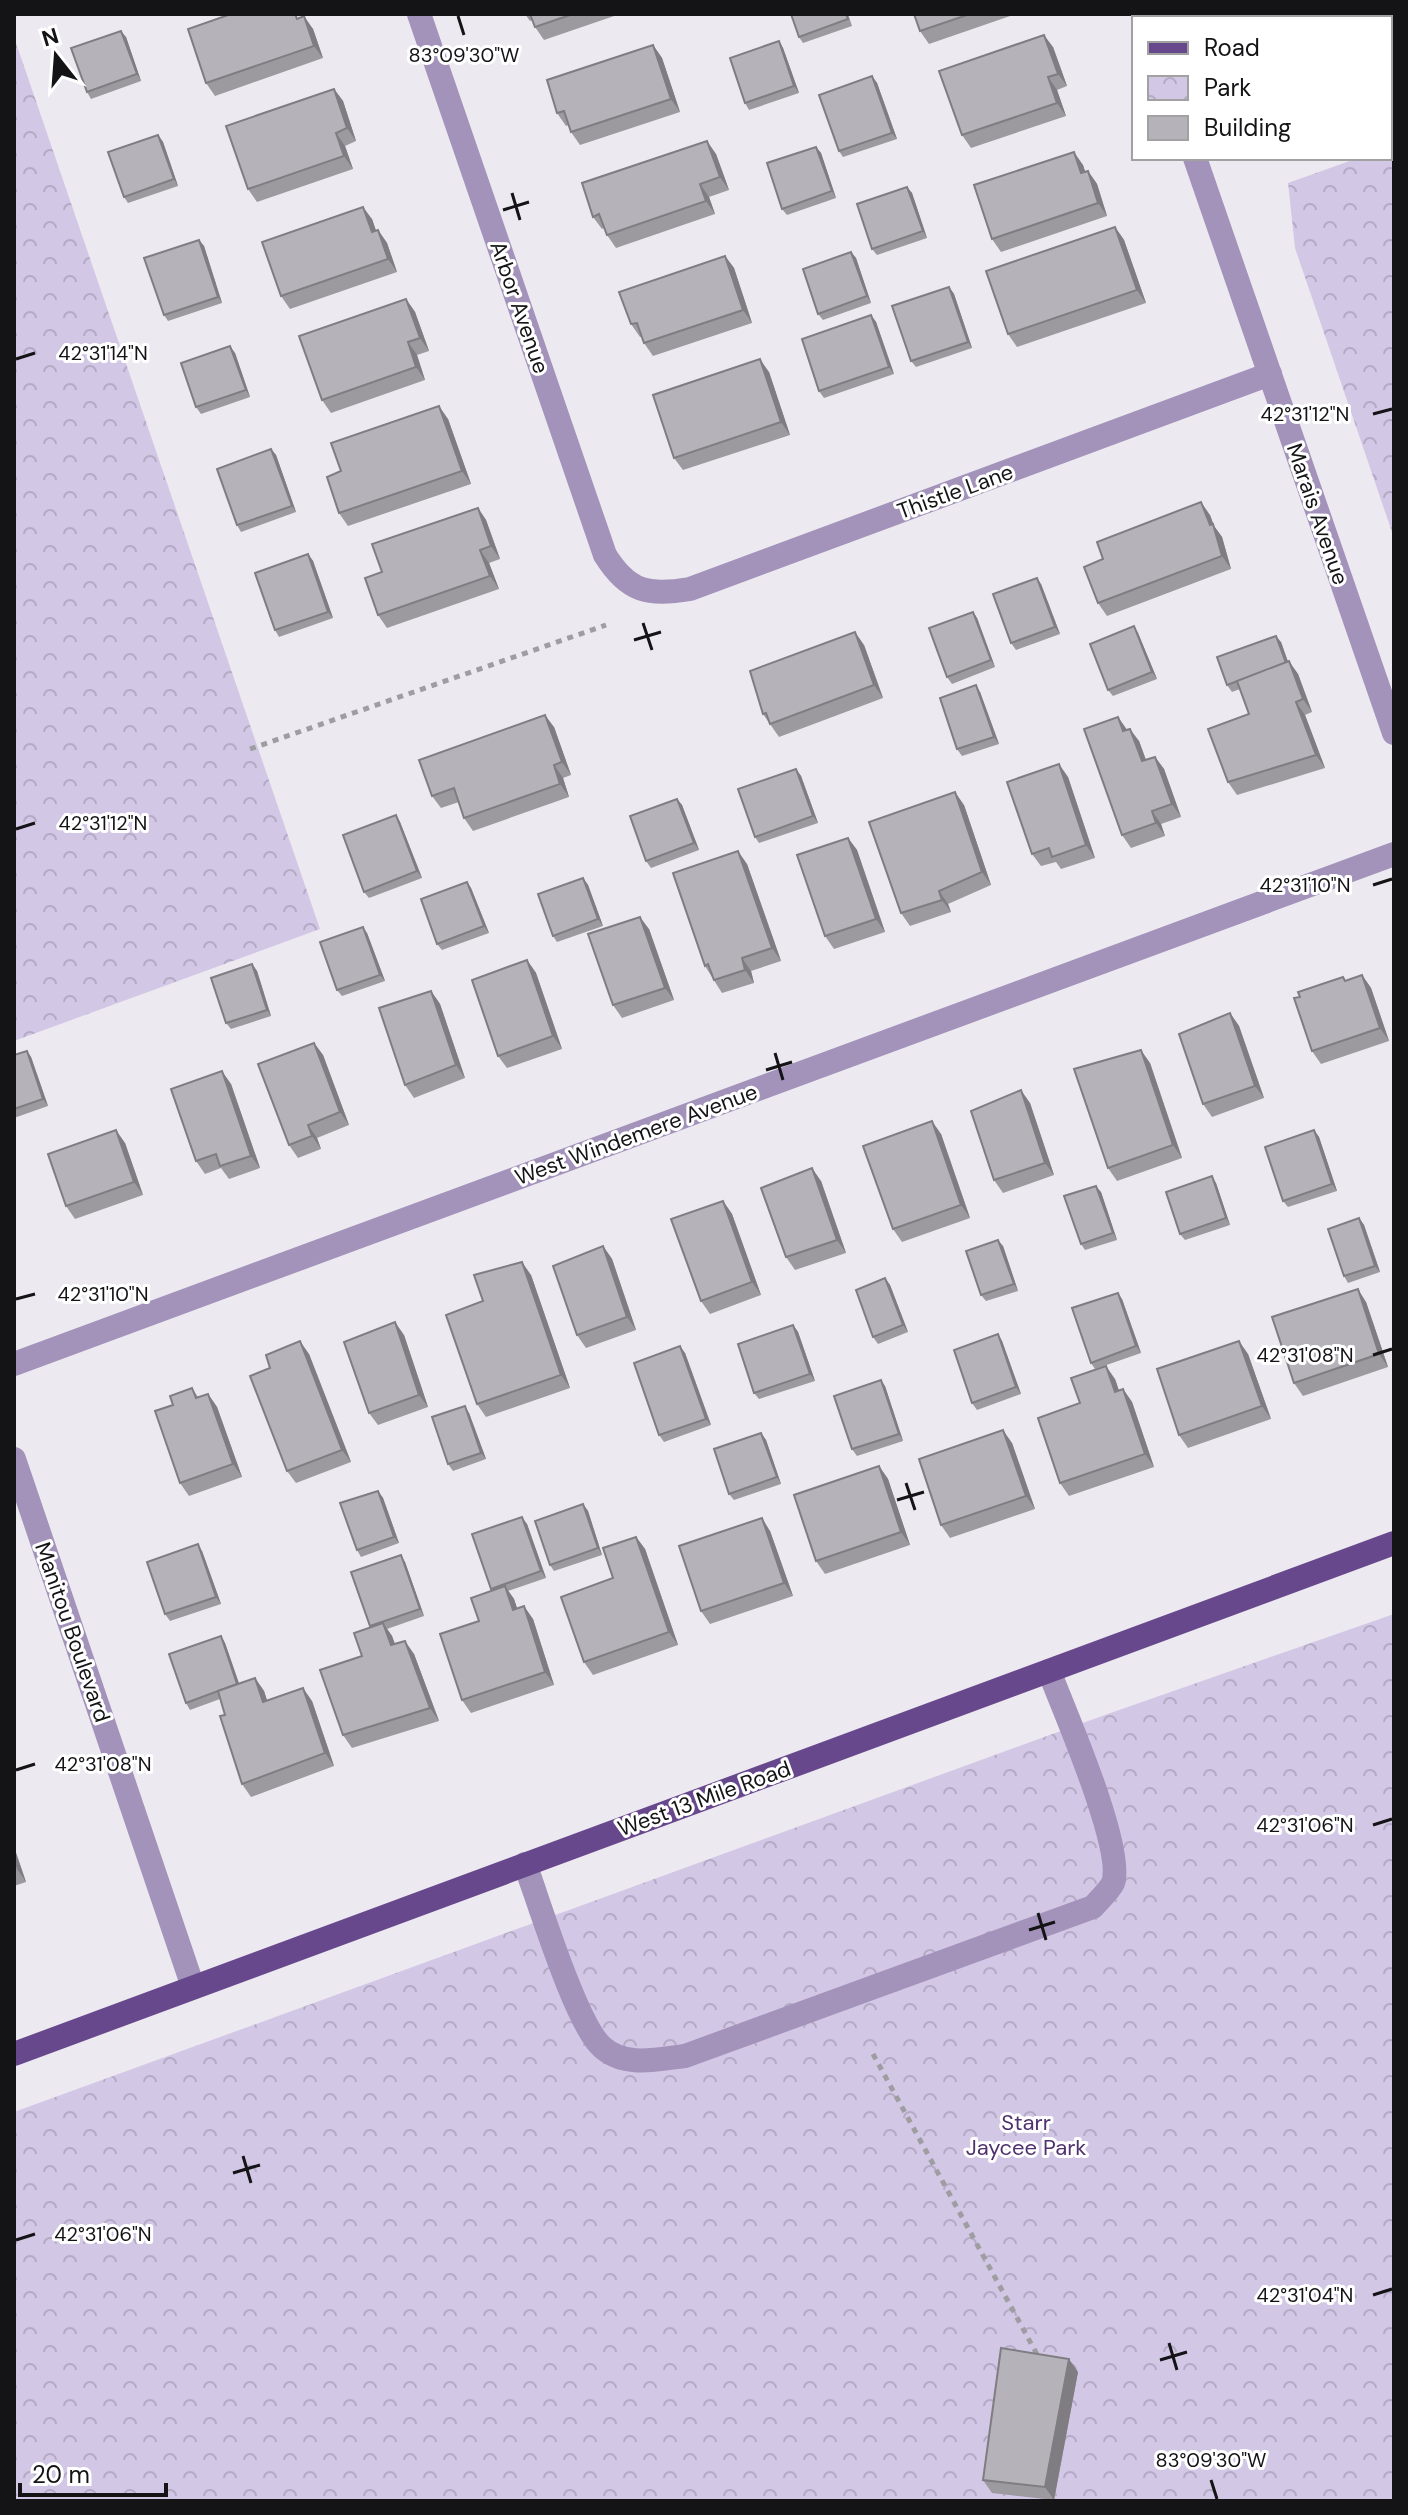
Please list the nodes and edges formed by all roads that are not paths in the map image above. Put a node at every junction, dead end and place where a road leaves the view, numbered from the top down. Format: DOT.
graph roads {
  1 [pos="419,14"];
  2 [pos="1196,160"];
  3 [pos="1270,374"];
  4 [pos="638,589"];
  5 [pos="1394,733"];
  6 [pos="1394,854"];
  7 [pos="14,1364"];
  8 [pos="14,1459"];
  9 [pos="1394,1543"];
  10 [pos="1049,1671"];
  11 [pos="525,1864"];
  12 [pos="193,1987"];
  13 [pos="14,2054"];
  1 -- 4 [label="street, Arbor Avenue"];
  2 -- 3 [label="street, Marais Avenue"];
  3 -- 4 [label="street, Thistle Lane"];
  3 -- 5 [label="street, Marais Avenue"];
  6 -- 7 [label="street, West Windemere Avenue"];
  8 -- 12 [label="street, Manitou Boulevard"];
  9 -- 10 [label="main road, West 13 Mile Road"];
  10 -- 11 [label="main road, West 13 Mile Road"];
  10 -- 11 [label="street"];
  11 -- 12 [label="main road, West 13 Mile Road"];
  12 -- 13 [label="main road, West 13 Mile Road"];
}
